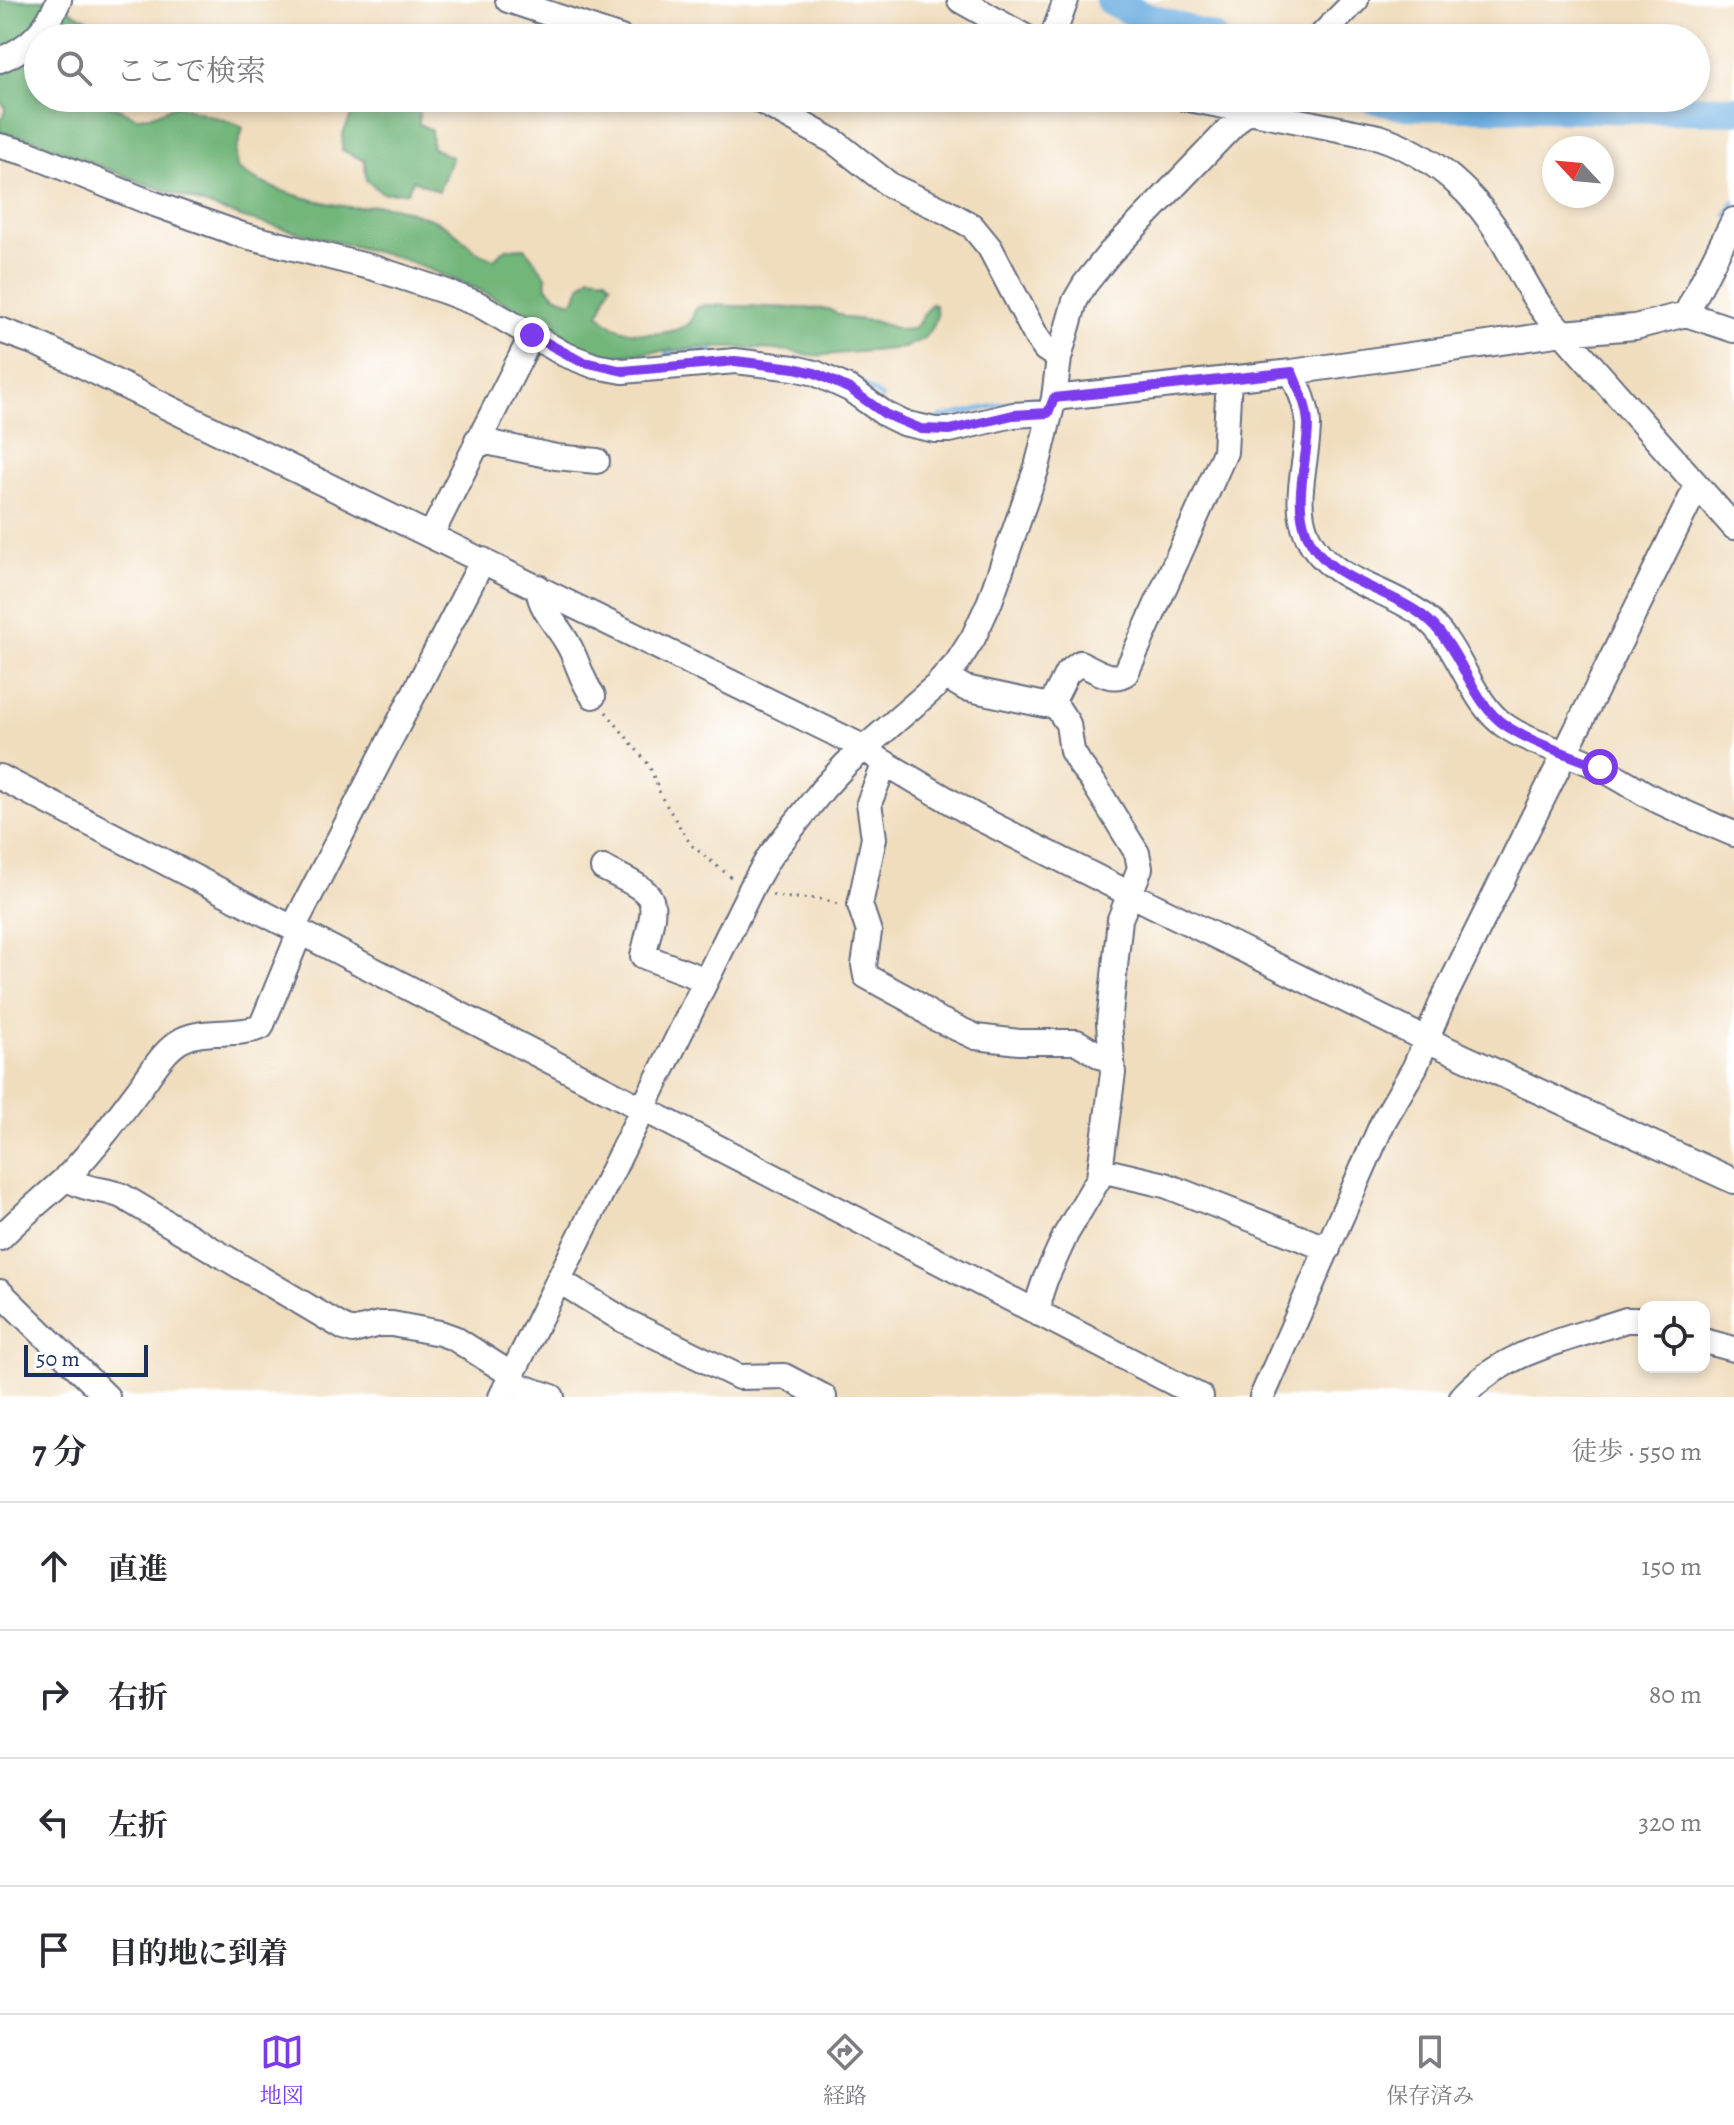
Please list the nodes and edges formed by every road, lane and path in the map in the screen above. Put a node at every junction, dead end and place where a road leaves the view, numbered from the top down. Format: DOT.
graph roads {
  1 [pos="59,0"];
  2 [pos="508,0"];
  3 [pos="960,0"];
  4 [pos="1066,0"];
  5 [pos="1356,0"];
  6 [pos="48,24"];
  7 [pos="579,24"];
  8 [pos="1002,24"];
  9 [pos="1057,24"];
  10 [pos="1333,24"];
  11 [pos="24,49"];
  12 [pos="0,60"];
  13 [pos="780,112"];
  14 [pos="1244,112"];
  15 [pos="1286,112"];
  16 [pos="0,146"];
  17 [pos="1734,220"];
  18 [pos="1686,314"];
  19 [pos="0,330"];
  20 [pos="1734,330"];
  21 [pos="1563,333"];
  22 [pos="532,335"];
  23 [pos="1059,358"];
  24 [pos="1292,372"];
  25 [pos="1229,378"];
  26 [pos="1051,405"];
  27 [pos="477,440"];
  28 [pos="597,461"];
  29 [pos="1697,486"];
  30 [pos="1734,527"];
  31 [pos="431,535"];
  32 [pos="483,560"];
  33 [pos="538,587"];
  34 [pos="945,676"];
  35 [pos="593,696"];
  36 [pos="1053,701"];
  37 [pos="865,748"];
  38 [pos="1565,752"];
  39 [pos="885,763"];
  40 [pos="0,777"];
  41 [pos="1734,834"];
  42 [pos="603,868"];
  43 [pos="751,888"];
  44 [pos="1130,894"];
  45 [pos="861,913"];
  46 [pos="297,930"];
  47 [pos="706,980"];
  48 [pos="1427,1040"];
  49 [pos="1111,1058"];
  50 [pos="643,1109"];
  51 [pos="1101,1170"];
  52 [pos="66,1177"];
  53 [pos="1734,1181"];
  54 [pos="0,1238"];
  55 [pos="1328,1249"];
  56 [pos="558,1280"];
  57 [pos="0,1292"];
  58 [pos="1039,1314"];
  59 [pos="1638,1320"];
  60 [pos="1710,1343"];
  61 [pos="1734,1349"];
  62 [pos="512,1375"];
  63 [pos="107,1397"];
  64 [pos="501,1397"];
  65 [pos="552,1397"];
  66 [pos="824,1397"];
  67 [pos="1201,1397"];
  68 [pos="1262,1397"];
  69 [pos="1462,1397"];
  1 -- 6 [label="street"];
  2 -- 7 [label="street"];
  3 -- 8 [label="street"];
  4 -- 9 [label="street"];
  5 -- 10 [label="street"];
  11 -- 12 [label="street"];
  13 -- 23 [label="street"];
  14 -- 23 [label="street"];
  15 -- 21 [label="street"];
  16 -- 22 [label="street"];
  17 -- 18 [label="street"];
  18 -- 20 [label="street"];
  18 -- 21 [label="street"];
  19 -- 31 [label="street"];
  21 -- 24 [label="street"];
  21 -- 29 [label="street"];
  22 -- 26 [label="street"];
  22 -- 27 [label="street"];
  23 -- 26 [label="street"];
  24 -- 25 [label="street"];
  24 -- 38 [label="street"];
  25 -- 26 [label="street"];
  25 -- 36 [label="street"];
  26 -- 34 [label="street"];
  27 -- 28 [label="street"];
  27 -- 31 [label="street"];
  29 -- 30 [label="street"];
  29 -- 38 [label="street"];
  31 -- 32 [label="street"];
  32 -- 33 [label="street"];
  32 -- 46 [label="street"];
  33 -- 35 [label="street"];
  33 -- 37 [label="street"];
  34 -- 36 [label="street"];
  34 -- 37 [label="street"];
  35 -- 43 [label="path"];
  36 -- 44 [label="street"];
  37 -- 39 [label="street"];
  37 -- 43 [label="street"];
  38 -- 41 [label="street"];
  38 -- 48 [label="street"];
  39 -- 44 [label="street"];
  39 -- 45 [label="street"];
  40 -- 46 [label="street"];
  42 -- 47 [label="street"];
  43 -- 45 [label="path"];
  43 -- 47 [label="street"];
  44 -- 48 [label="street"];
  44 -- 49 [label="street"];
  45 -- 49 [label="street"];
  46 -- 50 [label="street"];
  46 -- 52 [label="street"];
  47 -- 50 [label="street"];
  48 -- 53 [label="street"];
  48 -- 55 [label="street"];
  49 -- 51 [label="street"];
  50 -- 56 [label="street"];
  50 -- 58 [label="street"];
  51 -- 55 [label="street"];
  51 -- 58 [label="street"];
  52 -- 54 [label="street"];
  52 -- 62 [label="street"];
  55 -- 68 [label="street"];
  56 -- 62 [label="street"];
  56 -- 66 [label="street"];
  57 -- 63 [label="street"];
  58 -- 67 [label="street"];
  59 -- 69 [label="street"];
  60 -- 61 [label="street"];
  62 -- 64 [label="street"];
  62 -- 65 [label="street"];
}
